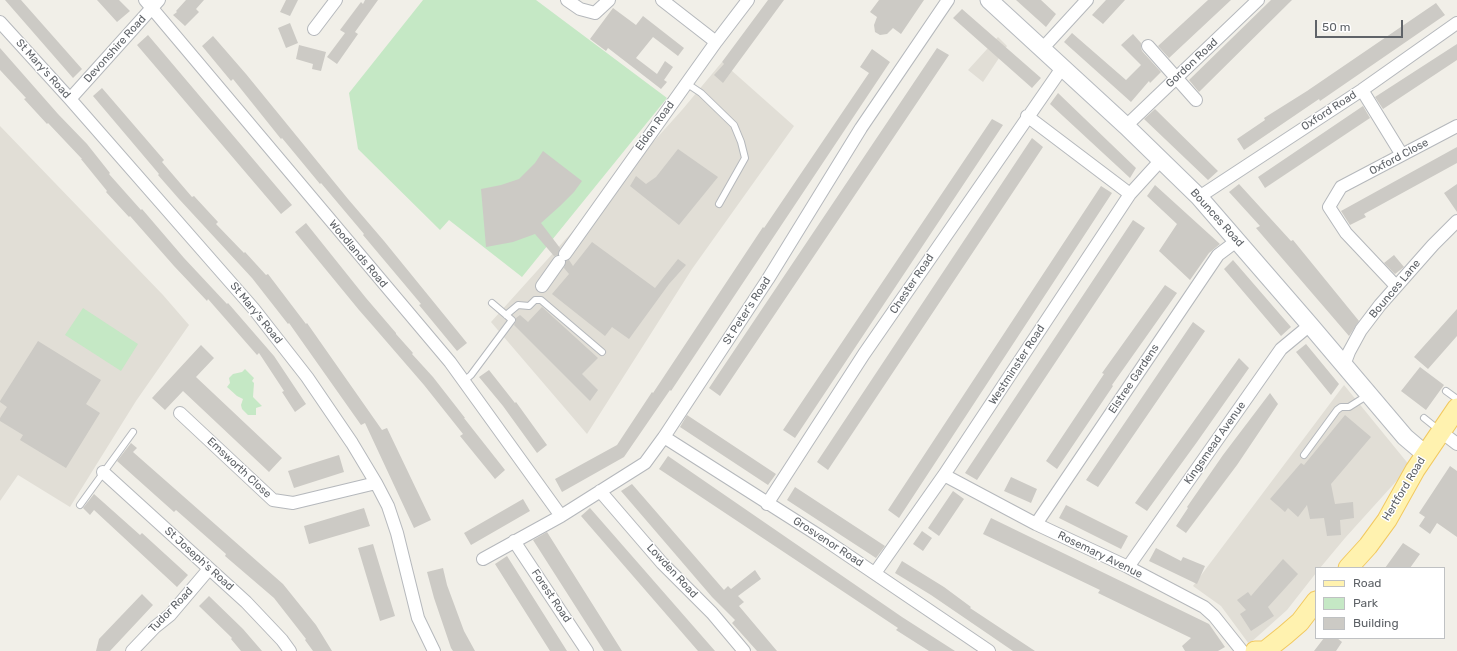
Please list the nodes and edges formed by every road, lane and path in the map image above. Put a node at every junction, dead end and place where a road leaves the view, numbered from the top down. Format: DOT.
graph roads {
  1 [pos="336,0"];
  2 [pos="567,0"];
  3 [pos="609,0"];
  4 [pos="662,0"];
  5 [pos="748,0"];
  6 [pos="948,0"];
  7 [pos="989,0"];
  8 [pos="1088,0"];
  9 [pos="1258,0"];
  10 [pos="152,3"];
  11 [pos="0,22"];
  12 [pos="1457,23"];
  13 [pos="314,29"];
  14 [pos="716,42"];
  15 [pos="1148,46"];
  16 [pos="1042,49"];
  17 [pos="1062,68"];
  18 [pos="1176,78"];
  19 [pos="686,83"];
  20 [pos="1362,90"];
  21 [pos="70,99"];
  22 [pos="1196,100"];
  23 [pos="1027,116"];
  24 [pos="1126,126"];
  25 [pos="1457,126"];
  26 [pos="1402,155"];
  27 [pos="1161,160"];
  28 [pos="1130,194"];
  29 [pos="1199,197"];
  30 [pos="719,204"];
  31 [pos="1457,221"];
  32 [pos="1238,240"];
  33 [pos="542,286"];
  34 [pos="1396,286"];
  35 [pos="492,303"];
  36 [pos="506,315"];
  37 [pos="1310,325"];
  38 [pos="602,352"];
  39 [pos="1344,365"];
  40 [pos="464,381"];
  41 [pos="1446,391"];
  42 [pos="1368,395"];
  43 [pos="1457,399"];
  44 [pos="1457,408"];
  45 [pos="180,413"];
  46 [pos="1424,418"];
  47 [pos="1440,431"];
  48 [pos="132,432"];
  49 [pos="664,437"];
  50 [pos="1457,444"];
  51 [pos="1425,454"];
  52 [pos="1304,455"];
  53 [pos="103,472"];
  54 [pos="944,475"];
  55 [pos="376,483"];
  56 [pos="600,491"];
  57 [pos="767,504"];
  58 [pos="80,505"];
  59 [pos="561,516"];
  60 [pos="1036,524"];
  61 [pos="514,541"];
  62 [pos="483,559"];
  63 [pos="1128,567"];
  64 [pos="1349,567"];
  65 [pos="209,569"];
  66 [pos="875,573"];
  67 [pos="1311,607"];
  68 [pos="132,651"];
  69 [pos="290,651"];
  70 [pos="434,651"];
  71 [pos="587,651"];
  72 [pos="744,651"];
  73 [pos="989,651"];
  74 [pos="1242,651"];
  75 [pos="1255,651"];
  1 -- 13 [label="street"];
  2 -- 3 [label="street"];
  4 -- 14 [label="street"];
  5 -- 14 [label="street, Eldon Road"];
  6 -- 49 [label="street, St Peter's Road"];
  7 -- 16 [label="street, Bounces Road"];
  8 -- 16 [label="street"];
  9 -- 18 [label="street, Gordon Road"];
  10 -- 21 [label="street, Devonshire Road"];
  10 -- 40 [label="street, Woodlands Road"];
  11 -- 21 [label="street, St Mary's Road"];
  12 -- 20 [label="street, Oxford Road"];
  14 -- 19 [label="street, Eldon Road"];
  15 -- 18 [label="street"];
  16 -- 17 [label="street, Bounces Road"];
  17 -- 23 [label="street, Chester Road"];
  17 -- 24 [label="street, Bounces Road"];
  18 -- 22 [label="street"];
  18 -- 24 [label="street, Gordon Road"];
  19 -- 30 [label="lane"];
  19 -- 33 [label="street, Eldon Road"];
  20 -- 26 [label="street"];
  20 -- 29 [label="street, Oxford Road"];
  21 -- 55 [label="street, St Mary's Road"];
  23 -- 28 [label="street"];
  23 -- 57 [label="street, Chester Road"];
  24 -- 27 [label="street, Bounces Road"];
  25 -- 26 [label="street, Oxford Close"];
  26 -- 34 [label="street, Oxford Close"];
  27 -- 28 [label="street, Westminster Road"];
  27 -- 29 [label="street, Bounces Road"];
  28 -- 54 [label="street, Westminster Road"];
  29 -- 32 [label="street, Bounces Road"];
  31 -- 34 [label="street, Bounces Lane"];
  32 -- 37 [label="street, Bounces Road"];
  32 -- 60 [label="street, Elstree Gardens"];
  34 -- 39 [label="street, Bounces Lane"];
  35 -- 36 [label="lane"];
  36 -- 38 [label="lane"];
  36 -- 40 [label="lane"];
  37 -- 39 [label="street, Bounces Road"];
  37 -- 63 [label="street, Kingsmead Avenue"];
  39 -- 42 [label="street, Bounces Road"];
  40 -- 59 [label="street, Woodlands Road"];
  41 -- 43 [label="lane"];
  42 -- 51 [label="street, Bounces Road"];
  42 -- 52 [label="lane"];
  44 -- 47 [label="main road, Hertford Road"];
  45 -- 55 [label="street, Emsworth Close"];
  46 -- 47 [label="lane"];
  47 -- 50 [label="street"];
  47 -- 51 [label="main road, Hertford Road"];
  48 -- 53 [label="lane"];
  49 -- 56 [label="street, St Peter's Road"];
  49 -- 57 [label="street, Grosvenor Road"];
  51 -- 64 [label="main road, Hertford Road"];
  53 -- 58 [label="lane"];
  53 -- 65 [label="street, St Joseph's Road"];
  54 -- 60 [label="street, Rosemary Avenue"];
  54 -- 66 [label="street, Westminster Road"];
  55 -- 70 [label="street, St Mary's Road"];
  56 -- 59 [label="street, St Peter's Road"];
  56 -- 72 [label="street, Lowden Road"];
  57 -- 66 [label="street, Grosvenor Road"];
  59 -- 61 [label="street, St Peter's Road"];
  60 -- 63 [label="street, Rosemary Avenue"];
  61 -- 62 [label="street, St Peter's Road"];
  61 -- 71 [label="street, Forest Road"];
  63 -- 74 [label="street, Rosemary Avenue"];
  65 -- 68 [label="street, Tudor Road"];
  65 -- 69 [label="street, St Joseph's Road"];
  66 -- 73 [label="street, Grosvenor Road"];
  67 -- 75 [label="main road"];
}
